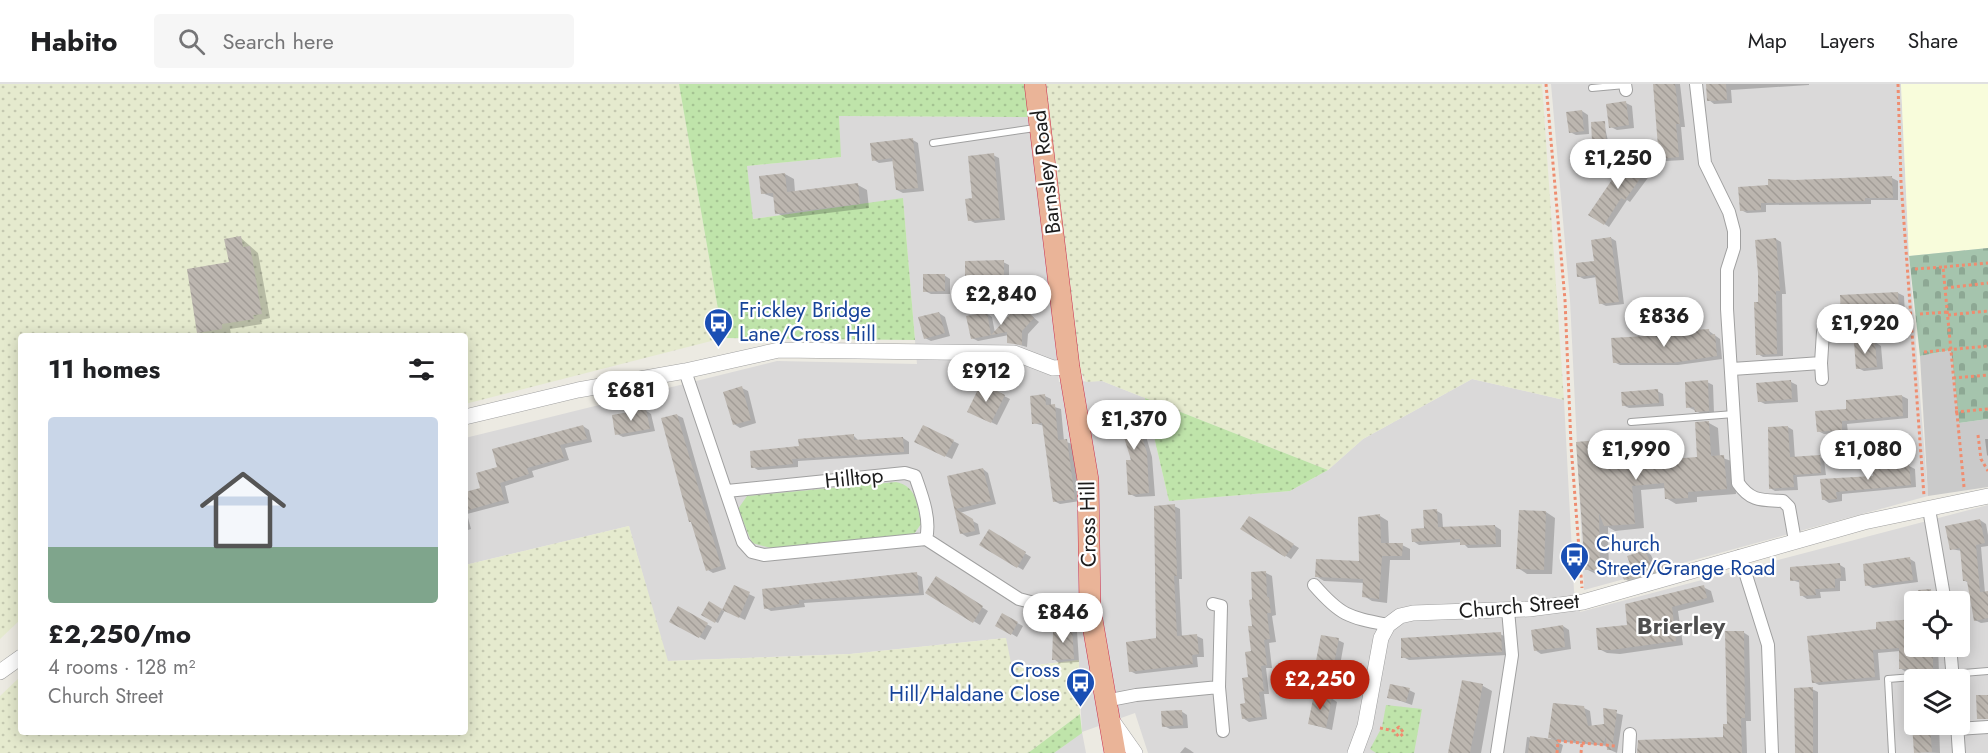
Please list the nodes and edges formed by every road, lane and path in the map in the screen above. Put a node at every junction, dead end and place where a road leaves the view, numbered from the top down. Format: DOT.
graph roads {
  1 [pos="1035,84"];
  2 [pos="1546,84"];
  3 [pos="1696,84"];
  4 [pos="1898,84"];
  5 [pos="1626,86"];
  6 [pos="1592,88"];
  7 [pos="1042,127"];
  8 [pos="933,143"];
  9 [pos="1988,263"];
  10 [pos="1943,267"];
  11 [pos="1915,269"];
  12 [pos="1988,283"];
  13 [pos="1945,288"];
  14 [pos="1988,311"];
  15 [pos="1948,313"];
  16 [pos="1920,314"];
  17 [pos="1823,332"];
  18 [pos="1988,346"];
  19 [pos="1951,349"];
  20 [pos="1924,352"];
  21 [pos="1821,363"];
  22 [pos="1069,367"];
  23 [pos="1732,369"];
  24 [pos="685,371"];
  25 [pos="1988,375"];
  26 [pos="1953,378"];
  27 [pos="1822,379"];
  28 [pos="1988,409"];
  29 [pos="1955,412"];
  30 [pos="1734,413"];
  31 [pos="468,416"];
  32 [pos="1631,422"];
  33 [pos="1978,435"];
  34 [pos="1988,471"];
  35 [pos="727,491"];
  36 [pos="1988,496"];
  37 [pos="1965,501"];
  38 [pos="1927,510"];
  39 [pos="926,539"];
  40 [pos="1795,541"];
  41 [pos="1740,556"];
  42 [pos="1314,585"];
  43 [pos="1943,591"];
  44 [pos="1582,602"];
  45 [pos="1214,604"];
  46 [pos="1090,608"];
  47 [pos="1508,610"];
  48 [pos="1388,625"];
  49 [pos="18,659"];
  50 [pos="1988,671"];
  51 [pos="0,672"];
  52 [pos="1970,674"];
  53 [pos="1904,679"];
  54 [pos="1219,687"];
  55 [pos="1107,709"];
  56 [pos="1970,727"];
  57 [pos="1988,727"];
  58 [pos="1380,728"];
  59 [pos="1223,731"];
  60 [pos="1394,731"];
  61 [pos="1630,734"];
  62 [pos="1958,735"];
  63 [pos="1582,743"];
  64 [pos="1607,745"];
  65 [pos="1630,750"];
  66 [pos="1115,753"];
  67 [pos="1135,753"];
  68 [pos="1355,753"];
  69 [pos="1497,753"];
  70 [pos="1557,753"];
  71 [pos="1581,753"];
  72 [pos="1607,753"];
  73 [pos="1772,753"];
  74 [pos="1892,753"];
  75 [pos="1959,753"];
  1 -- 7 [label="highway, Barnsley Road"];
  2 -- 44 [label="path"];
  3 -- 23 [label="street"];
  4 -- 38 [label="path"];
  5 -- 6 [label="lane"];
  7 -- 8 [label="lane"];
  7 -- 22 [label="highway, Barnsley Road"];
  9 -- 10 [label="path"];
  10 -- 11 [label="path"];
  10 -- 13 [label="path"];
  12 -- 13 [label="path"];
  13 -- 15 [label="path"];
  14 -- 15 [label="path"];
  15 -- 16 [label="path"];
  15 -- 19 [label="path"];
  17 -- 21 [label="street"];
  18 -- 19 [label="path"];
  19 -- 20 [label="path"];
  19 -- 26 [label="path"];
  21 -- 23 [label="street"];
  21 -- 27 [label="street"];
  22 -- 24 [label="street"];
  22 -- 46 [label="highway, Cross Hill"];
  23 -- 30 [label="street"];
  24 -- 31 [label="street"];
  24 -- 35 [label="street"];
  25 -- 26 [label="path"];
  26 -- 29 [label="path"];
  28 -- 29 [label="path"];
  29 -- 37 [label="path"];
  30 -- 32 [label="lane"];
  30 -- 40 [label="street"];
  33 -- 34 [label="path"];
  35 -- 39 [label="street"];
  35 -- 39 [label="street, Hilltop"];
  36 -- 37 [label="street, Church Street"];
  37 -- 38 [label="street, Church Street"];
  38 -- 40 [label="street, Church Street"];
  38 -- 43 [label="street"];
  39 -- 46 [label="street"];
  40 -- 41 [label="street, Church Street"];
  41 -- 44 [label="street, Church Street"];
  41 -- 73 [label="street"];
  42 -- 48 [label="street"];
  44 -- 47 [label="street, Church Street"];
  45 -- 54 [label="street"];
  46 -- 55 [label="highway, Cross Hill"];
  47 -- 48 [label="street, Church Street"];
  47 -- 69 [label="street"];
  48 -- 68 [label="street"];
  49 -- 51 [label="street"];
  50 -- 52 [label="lane"];
  53 -- 74 [label="lane"];
  54 -- 55 [label="street"];
  54 -- 59 [label="street"];
  55 -- 66 [label="highway, Cross Hill"];
  55 -- 67 [label="street"];
  56 -- 57 [label="street"];
  58 -- 60 [label="path"];
  61 -- 65 [label="street"];
  62 -- 75 [label="street"];
  63 -- 64 [label="path"];
  63 -- 70 [label="path"];
  63 -- 71 [label="path"];
  64 -- 65 [label="path"];
  64 -- 72 [label="path"];
}
